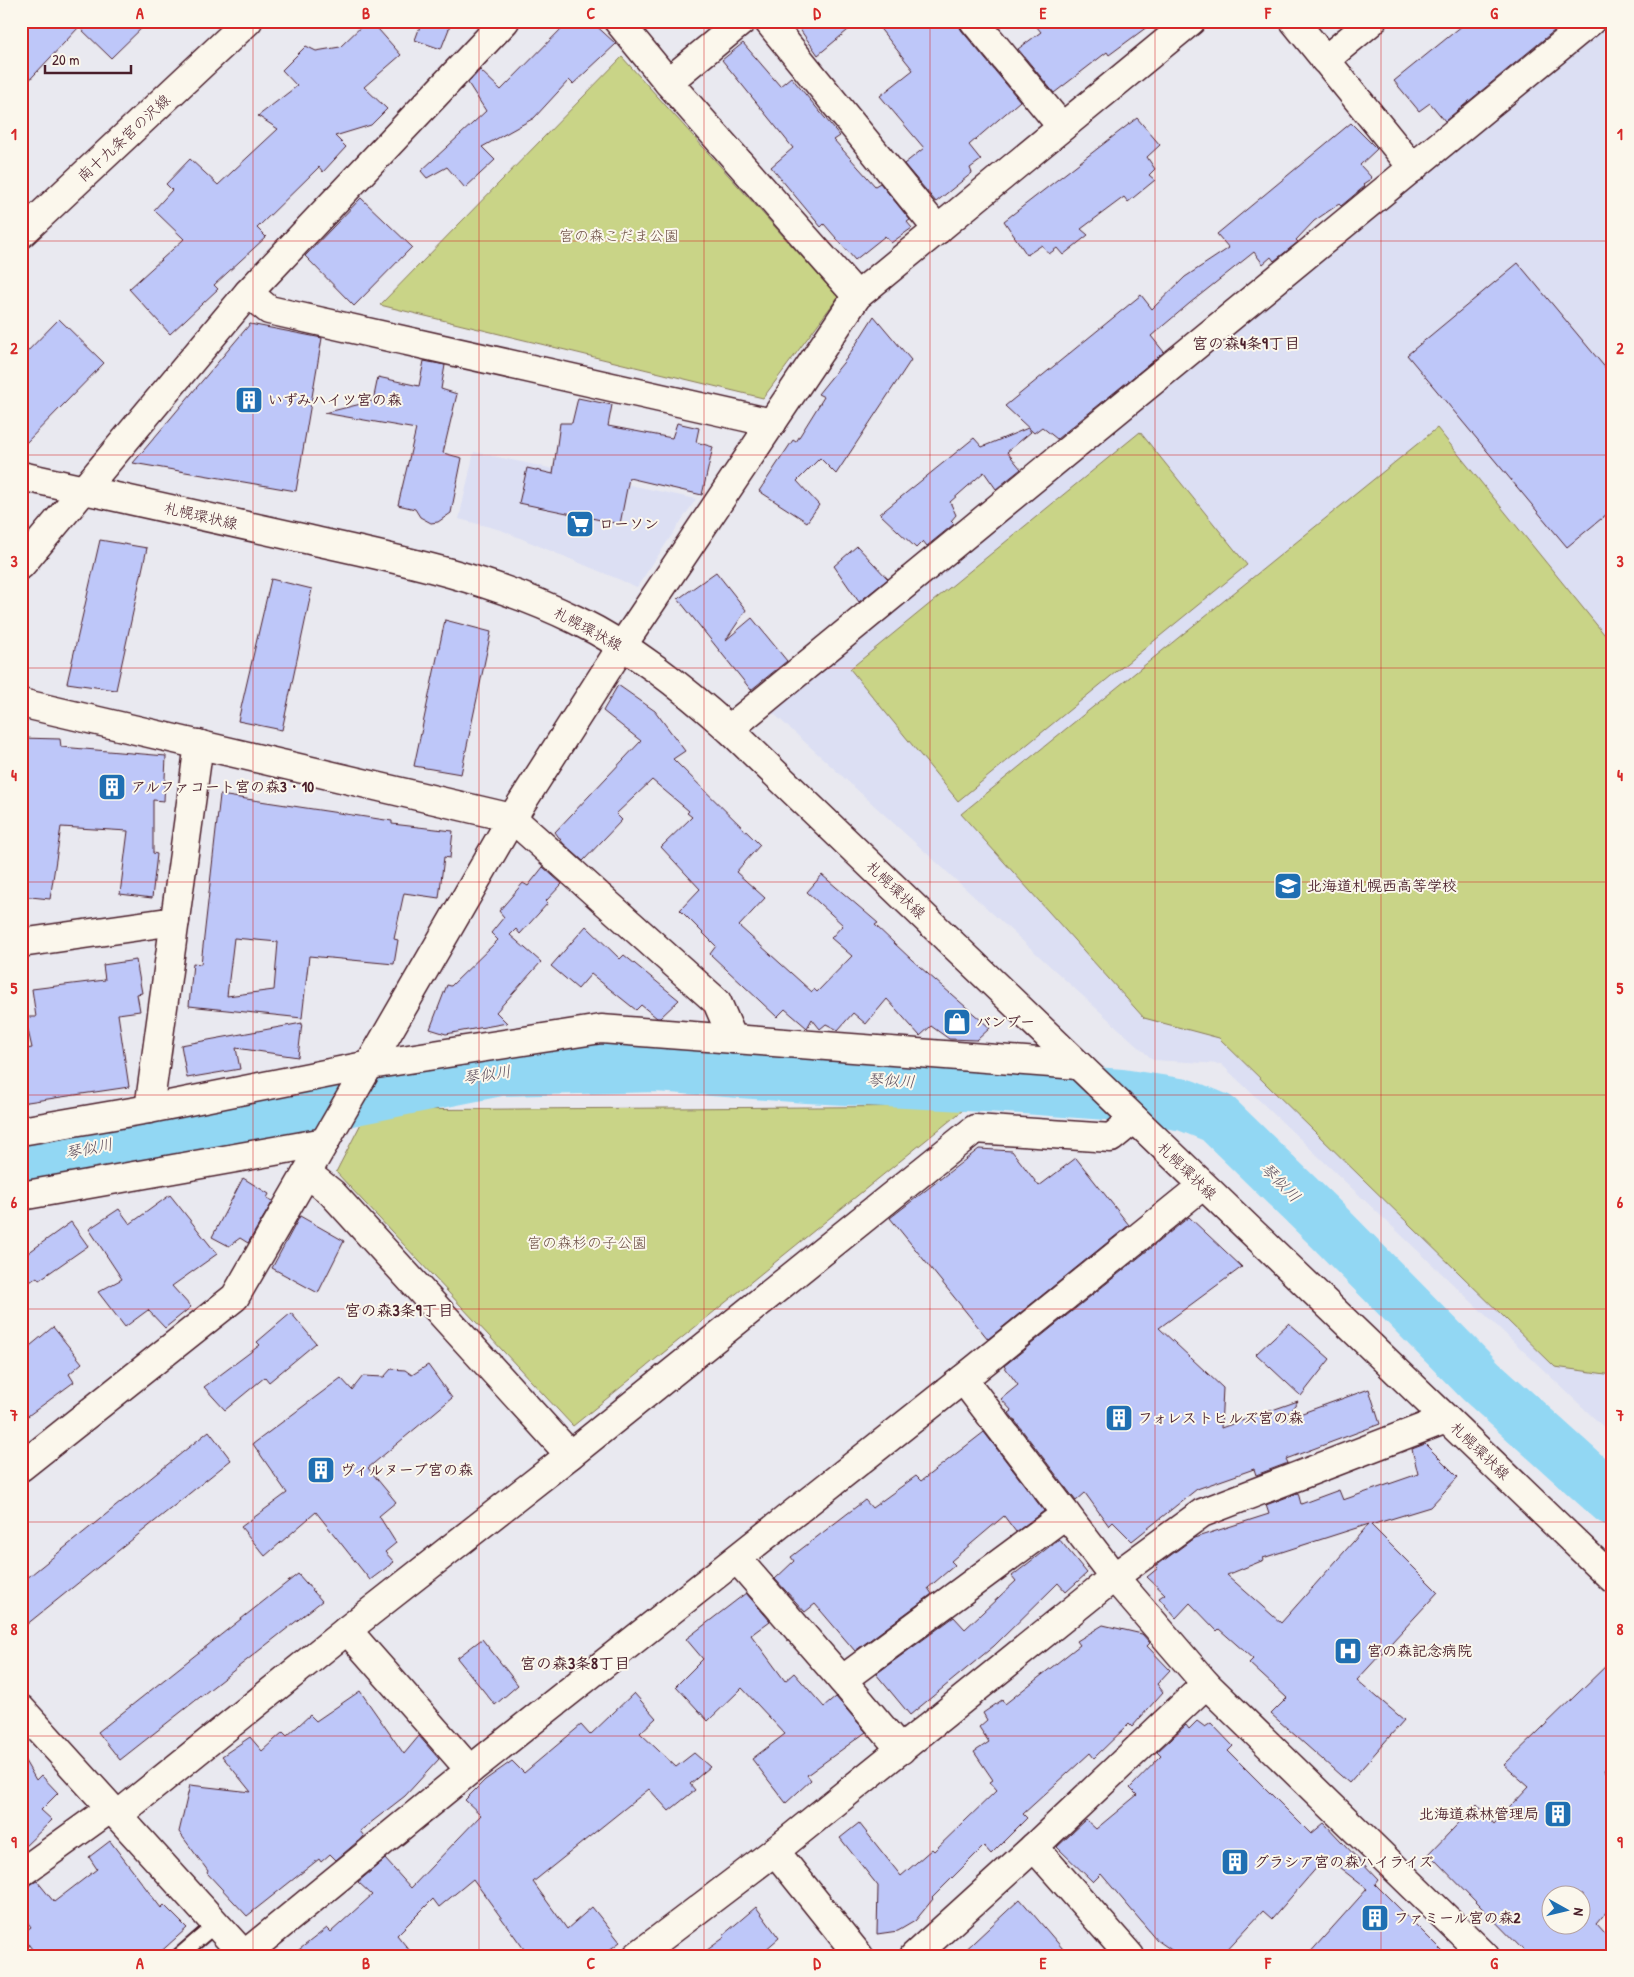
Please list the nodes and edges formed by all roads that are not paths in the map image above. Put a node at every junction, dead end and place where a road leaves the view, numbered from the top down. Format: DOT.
graph roads {
  1 [pos="248,21"];
  2 [pos="505,21"];
  3 [pos="618,21"];
  4 [pos="742,21"];
  5 [pos="768,21"];
  6 [pos="974,21"];
  7 [pos="1191,21"];
  8 [pos="1294,21"];
  9 [pos="1372,21"];
  10 [pos="1591,21"];
  11 [pos="1326,60"];
  12 [pos="668,82"];
  13 [pos="1062,127"];
  14 [pos="1413,168"];
  15 [pos="938,230"];
  16 [pos="21,234"];
  17 [pos="248,293"];
  18 [pos="857,296"];
  19 [pos="772,422"];
  20 [pos="21,476"];
  21 [pos="82,489"];
  22 [pos="21,565"];
  23 [pos="622,646"];
  24 [pos="21,703"];
  25 [pos="729,729"];
  26 [pos="199,744"];
  27 [pos="512,818"];
  28 [pos="175,921"];
  29 [pos="21,943"];
  30 [pos="733,1039"];
  31 [pos="1082,1069"];
  32 [pos="364,1075"];
  33 [pos="149,1109"];
  34 [pos="1132,1117"];
  35 [pos="21,1132"];
  36 [pos="330,1132"];
  37 [pos="307,1173"];
  38 [pos="1202,1186"];
  39 [pos="21,1196"];
  40 [pos="963,1379"];
  41 [pos="1446,1419"];
  42 [pos="570,1454"];
  43 [pos="21,1467"];
  44 [pos="1066,1514"];
  45 [pos="737,1559"];
  46 [pos="1609,1569"];
  47 [pos="1114,1577"];
  48 [pos="347,1630"];
  49 [pos="842,1680"];
  50 [pos="1206,1684"];
  51 [pos="21,1709"];
  52 [pos="901,1750"];
  53 [pos="470,1770"];
  54 [pos="114,1812"];
  55 [pos="1034,1847"];
  56 [pos="776,1851"];
  57 [pos="21,1873"];
  58 [pos="216,1924"];
  59 [pos="244,1955"];
  60 [pos="179,1956"];
  61 [pos="637,1956"];
  62 [pos="859,1956"];
  63 [pos="914,1956"];
  64 [pos="1130,1956"];
  65 [pos="1484,1956"];
  1 -- 16 [label="street, 南十九条宮の沢線"];
  2 -- 17 [label="street"];
  3 -- 12 [label="street"];
  4 -- 12 [label="street"];
  5 -- 15 [label="street"];
  6 -- 13 [label="street"];
  7 -- 13 [label="street"];
  8 -- 11 [label="street"];
  9 -- 11 [label="street"];
  10 -- 14 [label="street"];
  11 -- 14 [label="street"];
  12 -- 18 [label="street"];
  13 -- 15 [label="street"];
  14 -- 25 [label="street"];
  15 -- 18 [label="street"];
  17 -- 19 [label="street"];
  17 -- 21 [label="street"];
  18 -- 19 [label="street"];
  19 -- 23 [label="street"];
  20 -- 21 [label="street, 札幌環状線"];
  21 -- 22 [label="street"];
  21 -- 23 [label="street, 札幌環状線"];
  23 -- 25 [label="street, 札幌環状線"];
  23 -- 27 [label="street"];
  24 -- 26 [label="street"];
  25 -- 31 [label="street, 札幌環状線"];
  26 -- 27 [label="street"];
  26 -- 28 [label="street"];
  27 -- 30 [label="street"];
  27 -- 32 [label="street"];
  28 -- 29 [label="street"];
  28 -- 33 [label="street"];
  30 -- 31 [label="street"];
  30 -- 32 [label="street"];
  31 -- 34 [label="street, 札幌環状線"];
  32 -- 33 [label="street"];
  32 -- 36 [label="street"];
  33 -- 35 [label="street"];
  34 -- 38 [label="street, 札幌環状線"];
  34 -- 42 [label="street"];
  36 -- 37 [label="street"];
  36 -- 39 [label="street"];
  37 -- 42 [label="street"];
  37 -- 43 [label="street"];
  38 -- 40 [label="street"];
  38 -- 41 [label="street, 札幌環状線"];
  40 -- 44 [label="street"];
  40 -- 45 [label="street"];
  41 -- 46 [label="street, 札幌環状線"];
  41 -- 47 [label="street"];
  42 -- 48 [label="street"];
  44 -- 47 [label="street"];
  44 -- 49 [label="street"];
  45 -- 49 [label="street"];
  45 -- 53 [label="street"];
  47 -- 50 [label="street"];
  47 -- 52 [label="street"];
  48 -- 53 [label="street"];
  48 -- 54 [label="street"];
  49 -- 52 [label="street"];
  50 -- 55 [label="street"];
  50 -- 65 [label="street"];
  51 -- 54 [label="street"];
  52 -- 56 [label="street"];
  53 -- 59 [label="street"];
  54 -- 57 [label="street"];
  54 -- 58 [label="street"];
  55 -- 63 [label="street"];
  55 -- 64 [label="street"];
  56 -- 61 [label="street"];
  56 -- 62 [label="street"];
  58 -- 59 [label="street"];
  58 -- 60 [label="lane"];
}
